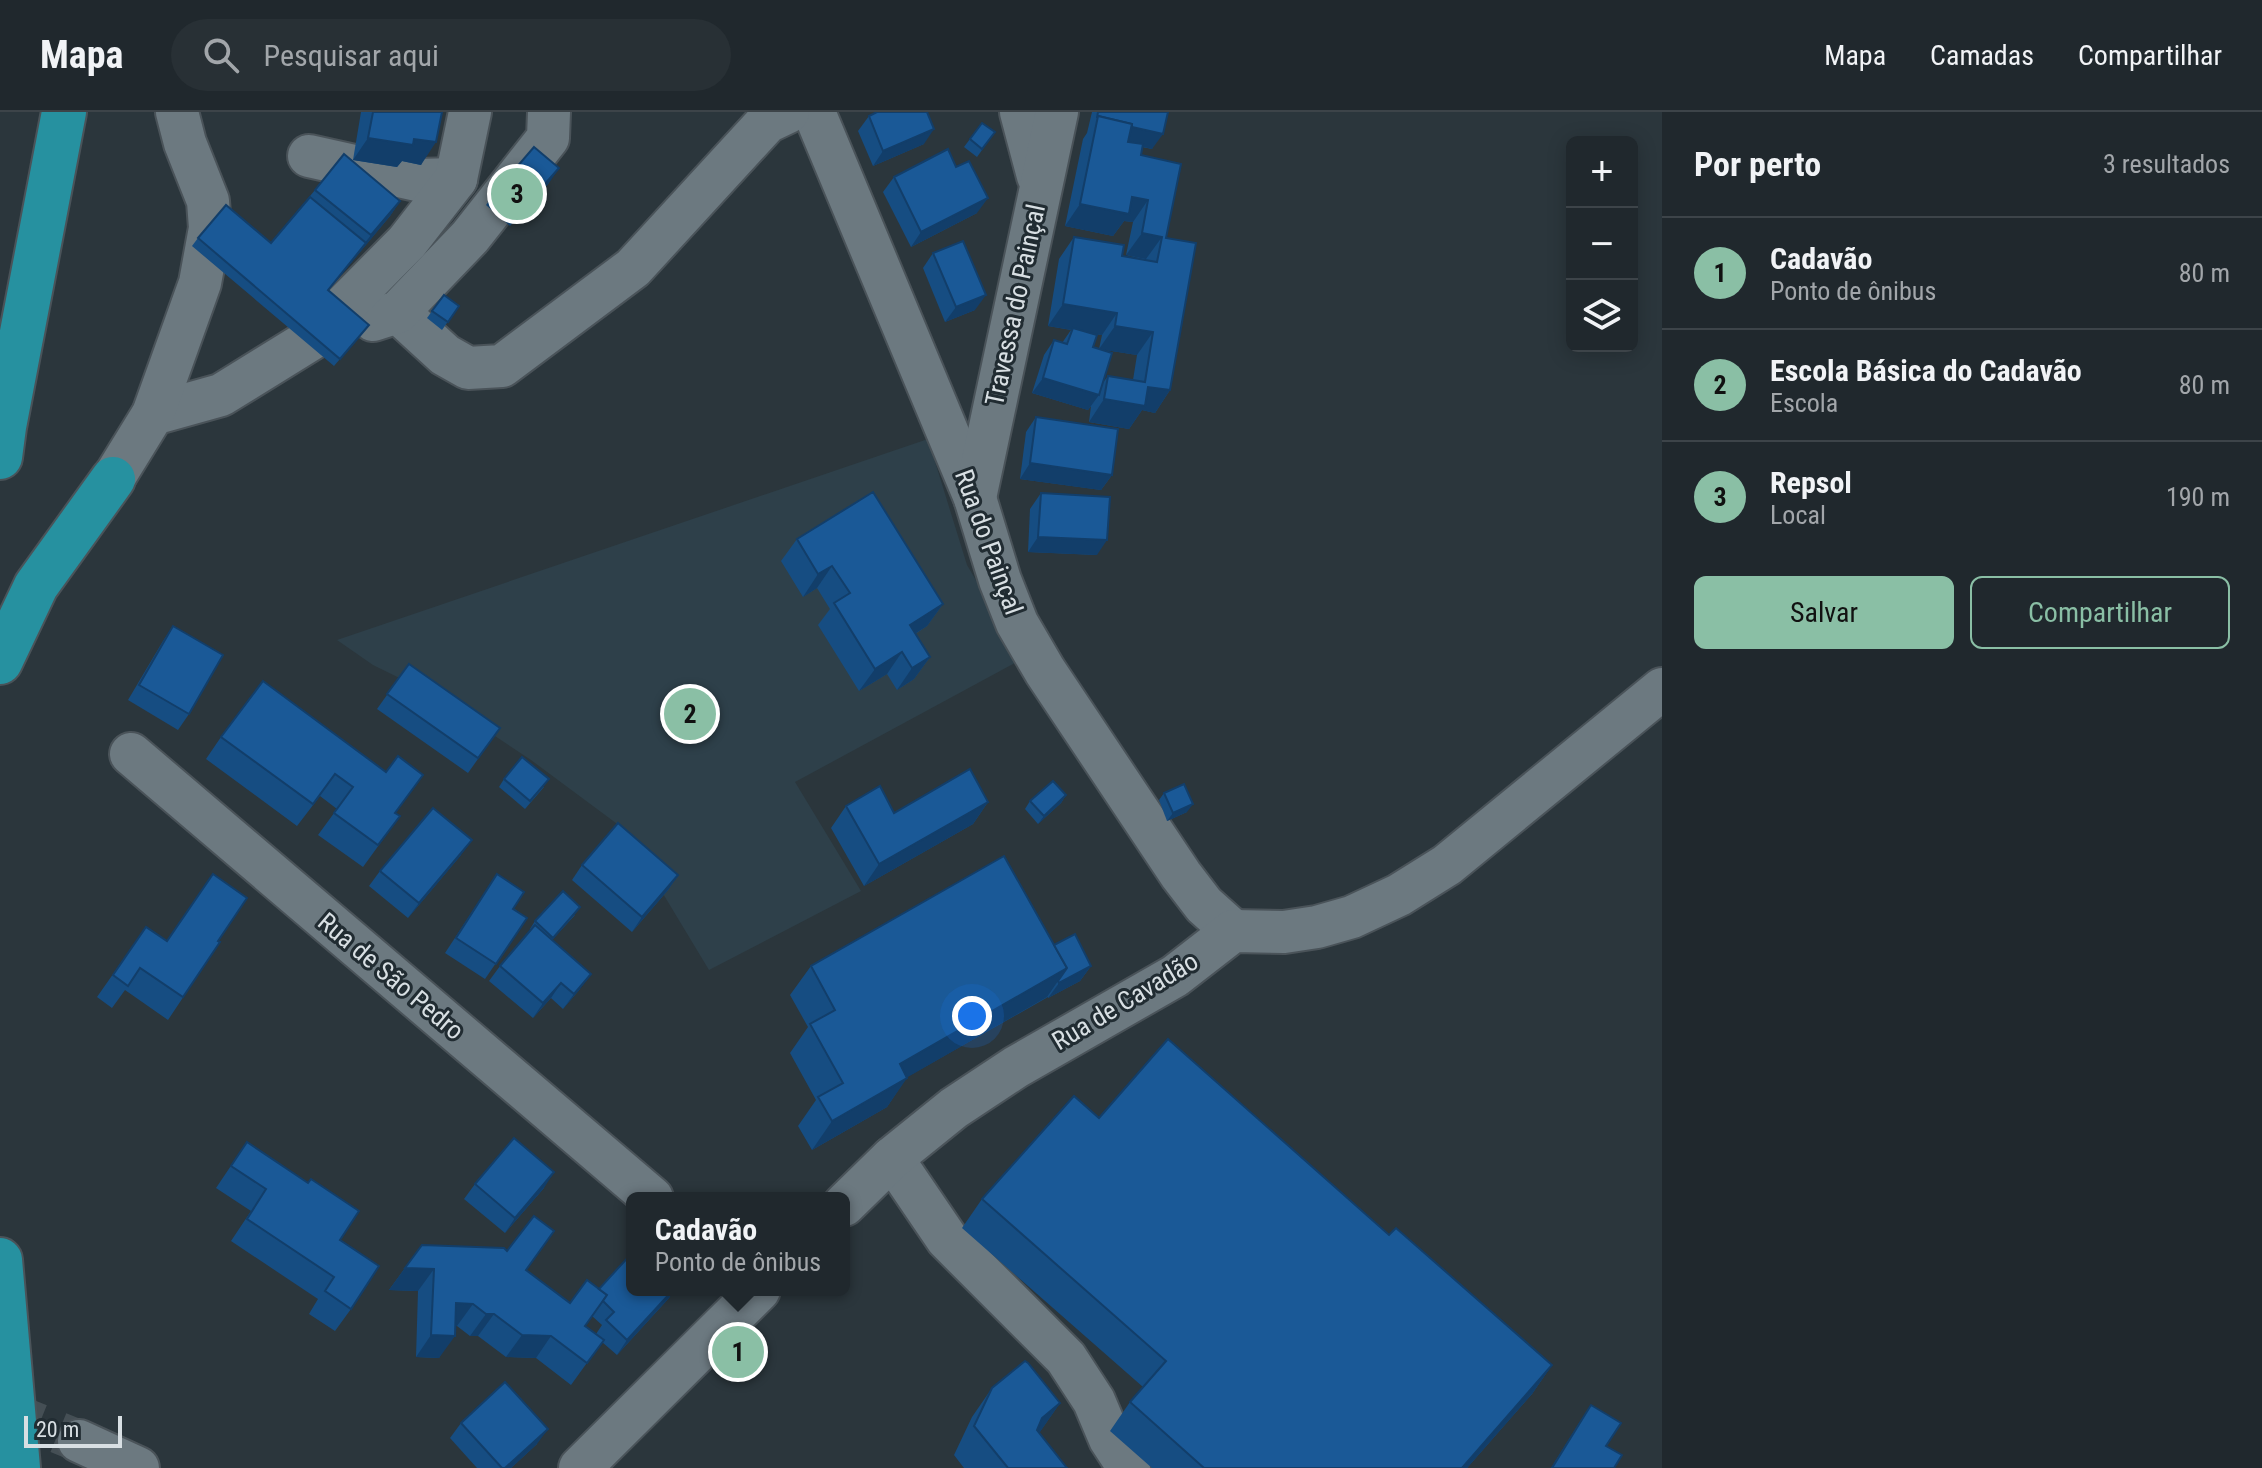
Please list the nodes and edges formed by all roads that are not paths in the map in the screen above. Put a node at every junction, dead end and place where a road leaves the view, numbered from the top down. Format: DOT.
graph roads {
  1 [pos="64,112"];
  2 [pos="177,112"];
  3 [pos="470,112"];
  4 [pos="549,112"];
  5 [pos="788,112"];
  6 [pos="814,112"];
  7 [pos="1021,112"];
  8 [pos="1057,112"];
  9 [pos="309,156"];
  10 [pos="456,179"];
  11 [pos="1040,185"];
  12 [pos="398,312"];
  13 [pos="310,340"];
  14 [pos="153,414"];
  15 [pos="0,457"];
  16 [pos="113,479"];
  17 [pos="975,498"];
  18 [pos="0,662"];
  19 [pos="1662,689"];
  20 [pos="131,754"];
  21 [pos="1233,931"];
  22 [pos="892,1158"];
  23 [pos="645,1192"];
  24 [pos="850,1199"];
  25 [pos="0,1260"];
  26 [pos="753,1296"];
  27 [pos="79,1441"];
  28 [pos="18,1468"];
  29 [pos="138,1468"];
  30 [pos="580,1468"];
  31 [pos="1129,1468"];
  1 -- 15 [label="highway"];
  2 -- 14 [label="street"];
  3 -- 10 [label="street"];
  4 -- 12 [label="street"];
  5 -- 12 [label="street"];
  6 -- 17 [label="street, Rua do Painçal"];
  7 -- 11 [label="street"];
  8 -- 11 [label="street, Travessa do Painçal"];
  9 -- 10 [label="street"];
  10 -- 13 [label="street"];
  11 -- 17 [label="street, Travessa do Painçal"];
  12 -- 13 [label="street"];
  13 -- 14 [label="street"];
  14 -- 16 [label="street"];
  16 -- 18 [label="highway"];
  17 -- 21 [label="street, Rua do Painçal"];
  19 -- 21 [label="street"];
  20 -- 23 [label="street, Rua de São Pedro"];
  21 -- 22 [label="street, Rua de Cavadão"];
  22 -- 24 [label="street, Rua de Cavadão"];
  22 -- 31 [label="street"];
  25 -- 28 [label="highway"];
  26 -- 30 [label="street"];
  27 -- 29 [label="street"];
}
